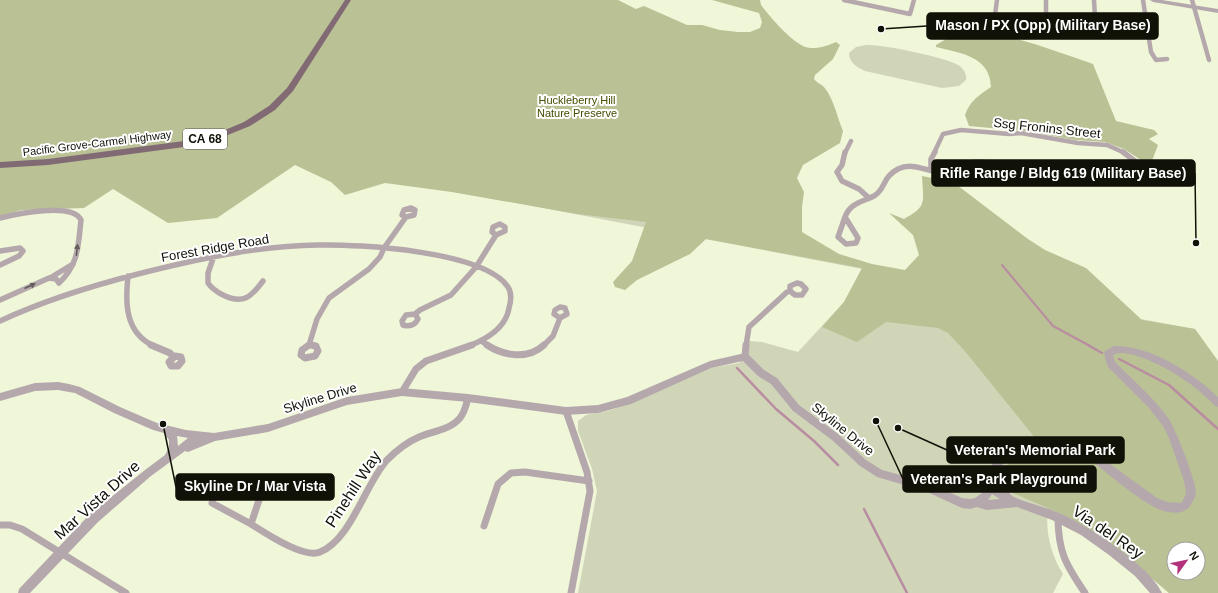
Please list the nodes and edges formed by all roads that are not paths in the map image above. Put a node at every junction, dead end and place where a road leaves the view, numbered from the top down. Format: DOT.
graph roads {
  1 [pos="348,0"];
  2 [pos="844,0"];
  3 [pos="914,0"];
  4 [pos="996,0"];
  5 [pos="1046,0"];
  6 [pos="1094,0"];
  7 [pos="1143,0"];
  8 [pos="1153,0"];
  9 [pos="1192,0"];
  10 [pos="1194,7"];
  11 [pos="1218,11"];
  12 [pos="995,15"];
  13 [pos="976,18"];
  14 [pos="1046,25"];
  15 [pos="973,27"];
  16 [pos="1096,36"];
  17 [pos="1167,59"];
  18 [pos="1209,60"];
  19 [pos="851,141"];
  20 [pos="0,165"];
  21 [pos="1140,165"];
  22 [pos="931,169"];
  23 [pos="1156,171"];
  24 [pos="869,198"];
  25 [pos="406,217"];
  26 [pos="845,217"];
  27 [pos="0,218"];
  28 [pos="496,235"];
  29 [pos="384,248"];
  30 [pos="0,252"];
  31 [pos="214,256"];
  32 [pos="75,263"];
  33 [pos="0,265"];
  34 [pos="476,267"];
  35 [pos="128,276"];
  36 [pos="49,278"];
  37 [pos="263,281"];
  38 [pos="59,283"];
  39 [pos="790,291"];
  40 [pos="58,296"];
  41 [pos="0,300"];
  42 [pos="415,314"];
  43 [pos="560,318"];
  44 [pos="0,321"];
  45 [pos="481,341"];
  46 [pos="310,345"];
  47 [pos="173,357"];
  48 [pos="745,357"];
  49 [pos="402,392"];
  50 [pos="0,397"];
  51 [pos="468,398"];
  52 [pos="1218,403"];
  53 [pos="566,411"];
  54 [pos="168,431"];
  55 [pos="199,436"];
  56 [pos="214,437"];
  57 [pos="166,460"];
  58 [pos="993,475"];
  59 [pos="589,481"];
  60 [pos="990,487"];
  61 [pos="977,502"];
  62 [pos="1014,502"];
  63 [pos="1058,517"];
  64 [pos="250,524"];
  65 [pos="0,525"];
  66 [pos="484,526"];
  67 [pos="60,553"];
  68 [pos="23,593"];
  69 [pos="126,593"];
  70 [pos="571,593"];
  71 [pos="1085,593"];
  72 [pos="1157,593"];
  1 -- 20 [label="main road, Pacific Grove-Carmel Highway / CA 68"];
  2 -- 3 [label="street"];
  4 -- 12 [label="street"];
  5 -- 14 [label="street"];
  6 -- 16 [label="street"];
  7 -- 17 [label="street"];
  8 -- 10 [label="street"];
  9 -- 10 [label="street"];
  10 -- 11 [label="street"];
  10 -- 18 [label="street"];
  13 -- 15 [label="street"];
  19 -- 24 [label="street"];
  21 -- 22 [label="street"];
  21 -- 22 [label="street, Ssg Fronins Street"];
  21 -- 23 [label="street, Ssg Fronins Street"];
  22 -- 24 [label="street"];
  24 -- 26 [label="street"];
  25 -- 29 [label="street"];
  26 -- 26 [label="street"];
  32 -- 27 [label="street, one-way"];
  28 -- 34 [label="street"];
  29 -- 31 [label="street, Forest Ridge Road"];
  29 -- 34 [label="street, Forest Ridge Road"];
  29 -- 46 [label="street"];
  30 -- 33 [label="street"];
  31 -- 35 [label="street, Forest Ridge Road"];
  31 -- 37 [label="street"];
  32 -- 36 [label="street"];
  32 -- 38 [label="street"];
  34 -- 42 [label="street"];
  34 -- 45 [label="street, Forest Ridge Road"];
  35 -- 40 [label="street, Forest Ridge Road"];
  35 -- 47 [label="street"];
  36 -- 38 [label="street"];
  41 -- 36 [label="street, one-way"];
  38 -- 40 [label="street"];
  39 -- 48 [label="street"];
  40 -- 44 [label="street, Forest Ridge Road"];
  43 -- 45 [label="street"];
  45 -- 49 [label="street, Forest Ridge Road"];
  48 -- 53 [label="street, Skyline Drive"];
  48 -- 61 [label="street, Skyline Drive"];
  49 -- 51 [label="street, Skyline Drive"];
  49 -- 56 [label="street, Skyline Drive"];
  50 -- 54 [label="street, Skyline Drive"];
  51 -- 53 [label="street, Skyline Drive"];
  51 -- 64 [label="street, Pinehill Way"];
  52 -- 58 [label="street"];
  53 -- 59 [label="street"];
  54 -- 55 [label="street, Skyline Drive"];
  54 -- 57 [label="street"];
  55 -- 56 [label="street, Skyline Drive"];
  55 -- 57 [label="street, Mar Vista Drive"];
  56 -- 57 [label="street"];
  57 -- 67 [label="street, Mar Vista Drive"];
  58 -- 60 [label="street"];
  58 -- 62 [label="street"];
  59 -- 66 [label="street"];
  59 -- 70 [label="street"];
  60 -- 61 [label="street"];
  60 -- 62 [label="street, Via del Rey"];
  61 -- 62 [label="street, Skyline Drive"];
  62 -- 63 [label="street, Via del Rey"];
  63 -- 71 [label="street"];
  63 -- 72 [label="street, Via del Rey"];
  64 -- 64 [label="street, Pinehill Way"];
  65 -- 67 [label="street"];
  67 -- 68 [label="street, Mar Vista Drive"];
  67 -- 69 [label="street"];
}
